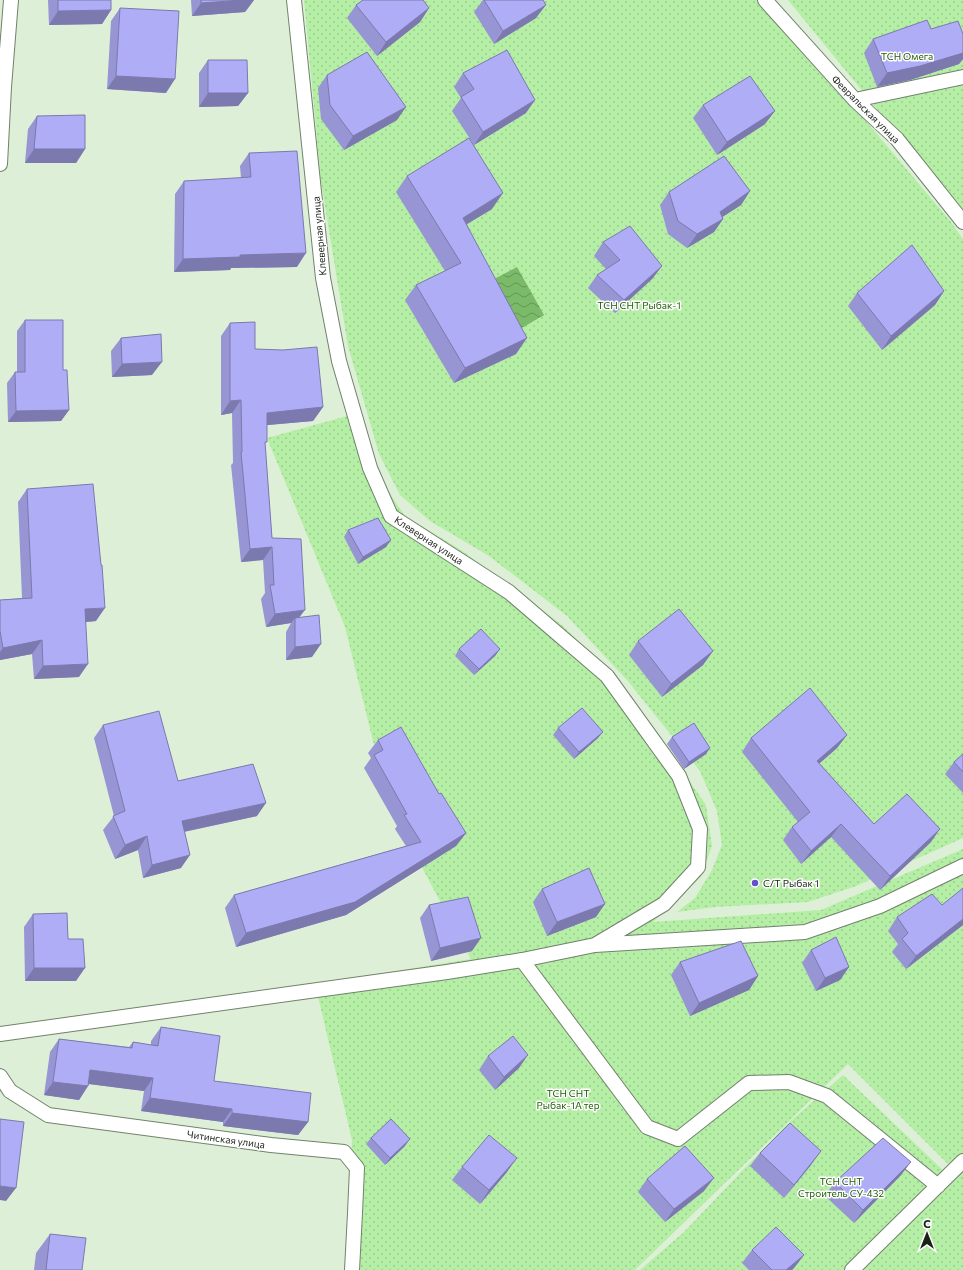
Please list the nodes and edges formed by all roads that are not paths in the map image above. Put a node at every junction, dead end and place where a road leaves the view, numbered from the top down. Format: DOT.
graph roads {
  1 [pos="11,0"];
  2 [pos="294,0"];
  3 [pos="765,0"];
  4 [pos="963,77"];
  5 [pos="855,100"];
  6 [pos="0,164"];
  7 [pos="963,222"];
  8 [pos="963,866"];
  9 [pos="595,945"];
  10 [pos="522,960"];
  11 [pos="0,1034"];
  12 [pos="0,1076"];
  13 [pos="963,1161"];
  14 [pos="938,1186"];
  15 [pos="352,1270"];
  16 [pos="852,1270"];
  1 -- 6 [label="lane"];
  2 -- 9 [label="lane, Клеверная улица"];
  3 -- 5 [label="lane, Февральская улица"];
  4 -- 5 [label="lane"];
  5 -- 7 [label="lane, Февральская улица"];
  8 -- 9 [label="lane"];
  9 -- 10 [label="lane"];
  10 -- 11 [label="lane"];
  10 -- 14 [label="lane"];
  12 -- 15 [label="lane, Читинская улица"];
  13 -- 14 [label="lane"];
  14 -- 16 [label="lane"];
}
